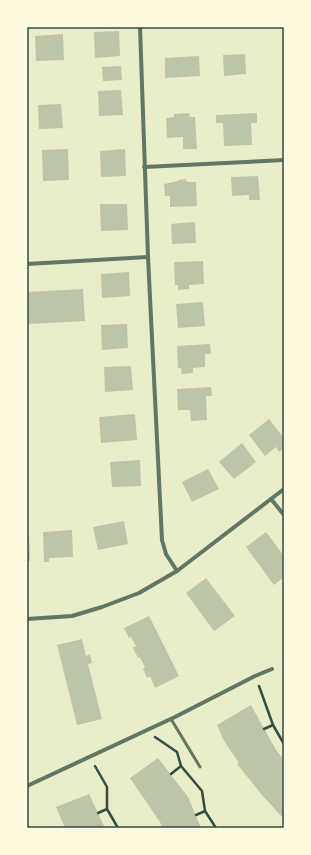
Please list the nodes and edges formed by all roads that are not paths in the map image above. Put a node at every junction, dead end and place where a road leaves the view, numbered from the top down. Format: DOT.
graph roads {
  1 [pos="140,27"];
  2 [pos="284,160"];
  3 [pos="144,167"];
  4 [pos="148,257"];
  5 [pos="27,264"];
  6 [pos="284,489"];
  7 [pos="271,499"];
  8 [pos="284,515"];
  9 [pos="177,571"];
  10 [pos="27,619"];
  11 [pos="272,669"];
  12 [pos="171,720"];
  13 [pos="200,767"];
  14 [pos="27,786"];
  1 -- 3 [label="street"];
  2 -- 3 [label="street"];
  3 -- 4 [label="street"];
  4 -- 5 [label="street"];
  4 -- 9 [label="street"];
  6 -- 7 [label="street"];
  7 -- 8 [label="street"];
  7 -- 9 [label="street"];
  9 -- 10 [label="street"];
  11 -- 12 [label="street"];
  12 -- 13 [label="lane"];
  12 -- 14 [label="street"];
}
